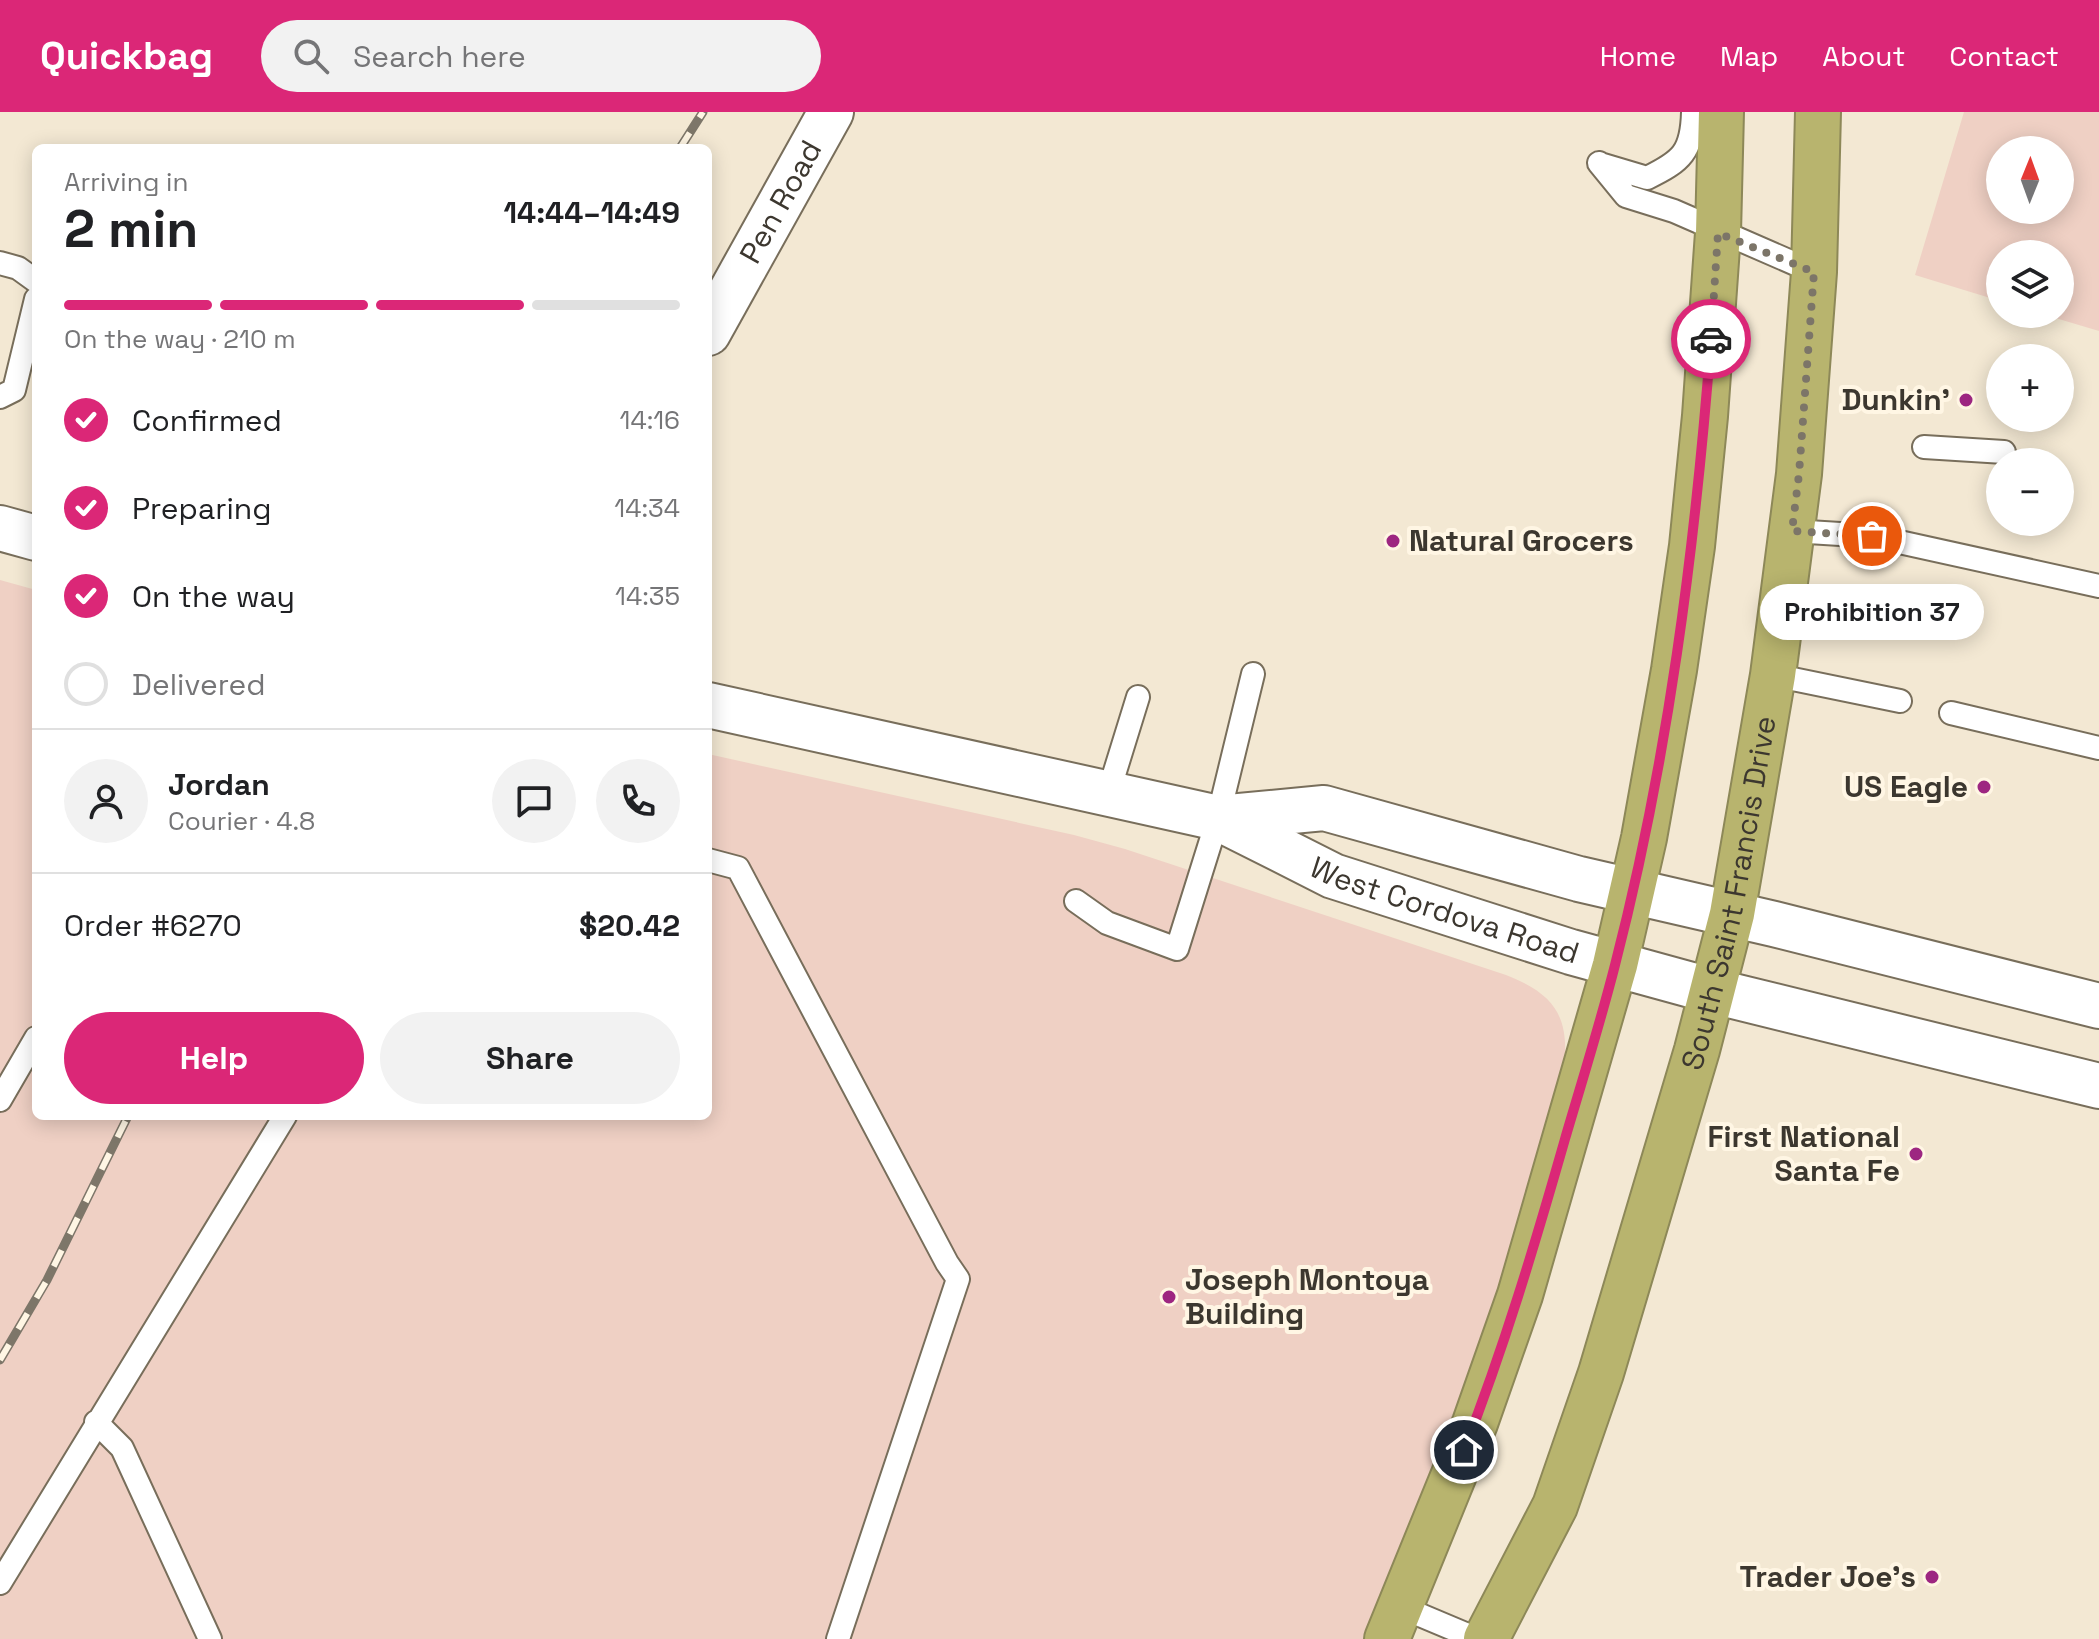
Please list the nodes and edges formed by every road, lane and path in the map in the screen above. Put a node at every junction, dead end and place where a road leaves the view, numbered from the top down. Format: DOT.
graph roads {
  1 [pos="831,112"];
  2 [pos="1693,112"];
  3 [pos="1721,112"];
  4 [pos="1818,112"];
  5 [pos="1718,233"];
  6 [pos="0,263"];
  7 [pos="1814,272"];
  8 [pos="32,278"];
  9 [pos="32,316"];
  10 [pos="712,326"];
  11 [pos="0,397"];
  12 [pos="1924,447"];
  13 [pos="1986,451"];
  14 [pos="0,528"];
  15 [pos="1792,531"];
  16 [pos="32,537"];
  17 [pos="2099,586"];
  18 [pos="1253,674"];
  19 [pos="1773,675"];
  20 [pos="1138,697"];
  21 [pos="1900,701"];
  22 [pos="712,706"];
  23 [pos="1951,713"];
  24 [pos="2099,748"];
  25 [pos="1108,794"];
  26 [pos="1218,818"];
  27 [pos="712,861"];
  28 [pos="1631,892"];
  29 [pos="1076,901"];
  30 [pos="1732,914"];
  31 [pos="1615,965"];
  32 [pos="1713,991"];
  33 [pos="2099,1006"];
  34 [pos="32,1044"];
  35 [pos="2099,1086"];
  36 [pos="3,1089"];
  37 [pos="283,1120"];
  38 [pos="96,1422"];
  39 [pos="0,1583"];
  40 [pos="1394,1623"];
  41 [pos="210,1639"];
  42 [pos="838,1639"];
  43 [pos="1477,1639"];
  44 [pos="1486,1639"];
  1 -- 10 [label="main road, Pen Road"];
  2 -- 5 [label="lane"];
  3 -- 5 [label="highway"];
  4 -- 7 [label="highway, South Saint Francis Drive"];
  5 -- 7 [label="lane"];
  5 -- 28 [label="highway"];
  6 -- 8 [label="lane"];
  7 -- 15 [label="highway, South Saint Francis Drive"];
  9 -- 11 [label="lane"];
  12 -- 13 [label="lane"];
  14 -- 16 [label="main road"];
  15 -- 17 [label="lane"];
  15 -- 19 [label="highway, South Saint Francis Drive"];
  18 -- 26 [label="lane"];
  19 -- 21 [label="lane"];
  19 -- 30 [label="highway, South Saint Francis Drive"];
  20 -- 25 [label="lane"];
  22 -- 25 [label="main road, West Cordova Road"];
  23 -- 24 [label="lane"];
  25 -- 26 [label="main road, West Cordova Road"];
  26 -- 28 [label="main road, West Cordova Road"];
  26 -- 29 [label="lane"];
  26 -- 31 [label="main road, West Cordova Road"];
  27 -- 42 [label="lane"];
  28 -- 30 [label="main road, West Cordova Road"];
  28 -- 31 [label="highway"];
  30 -- 32 [label="highway, South Saint Francis Drive"];
  30 -- 33 [label="main road, West Cordova Road"];
  31 -- 32 [label="main road, West Cordova Road"];
  31 -- 40 [label="highway"];
  32 -- 35 [label="main road, West Cordova Road"];
  32 -- 44 [label="highway, South Saint Francis Drive"];
  34 -- 36 [label="lane"];
  37 -- 38 [label="lane"];
  38 -- 39 [label="lane"];
  38 -- 41 [label="lane"];
  40 -- 43 [label="lane"];
}
